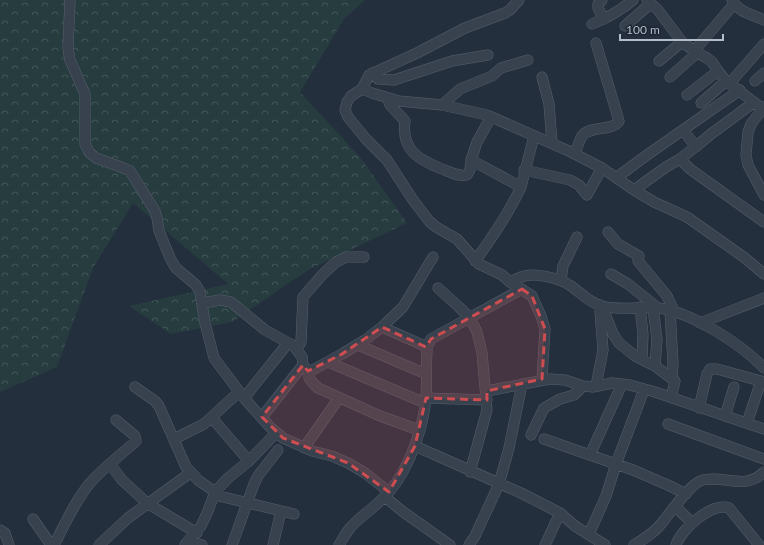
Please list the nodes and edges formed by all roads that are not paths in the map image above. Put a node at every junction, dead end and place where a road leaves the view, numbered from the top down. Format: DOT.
graph roads {
  1 [pos="70,0"];
  2 [pos="519,0"];
  3 [pos="602,0"];
  4 [pos="633,0"];
  5 [pos="648,2"];
  6 [pos="733,2"];
  7 [pos="604,19"];
  8 [pos="764,20"];
  9 [pos="592,24"];
  10 [pos="625,26"];
  11 [pos="682,42"];
  12 [pos="596,43"];
  13 [pos="764,44"];
  14 [pos="696,52"];
  15 [pos="488,55"];
  16 [pos="528,60"];
  17 [pos="659,60"];
  18 [pos="718,71"];
  19 [pos="372,73"];
  20 [pos="764,73"];
  21 [pos="542,77"];
  22 [pos="670,78"];
  23 [pos="755,81"];
  24 [pos="728,82"];
  25 [pos="362,89"];
  26 [pos="740,90"];
  27 [pos="687,95"];
  28 [pos="389,98"];
  29 [pos="701,103"];
  30 [pos="754,103"];
  31 [pos="442,105"];
  32 [pos="763,109"];
  33 [pos="491,116"];
  34 [pos="683,130"];
  35 [pos="534,136"];
  36 [pos="552,143"];
  37 [pos="696,147"];
  38 [pos="575,154"];
  39 [pos="680,159"];
  40 [pos="471,160"];
  41 [pos="602,168"];
  42 [pos="524,170"];
  43 [pos="616,178"];
  44 [pos="521,187"];
  45 [pos="634,190"];
  46 [pos="764,195"];
  47 [pos="764,222"];
  48 [pos="608,232"];
  49 [pos="577,237"];
  50 [pos="434,257"];
  51 [pos="364,258"];
  52 [pos="475,261"];
  53 [pos="611,274"];
  54 [pos="764,274"];
  55 [pos="561,280"];
  56 [pos="510,282"];
  57 [pos="438,288"];
  58 [pos="522,289"];
  59 [pos="764,298"];
  60 [pos="203,303"];
  61 [pos="600,305"];
  62 [pos="640,307"];
  63 [pos="655,308"];
  64 [pos="672,311"];
  65 [pos="470,318"];
  66 [pos="700,323"];
  67 [pos="382,327"];
  68 [pos="288,343"];
  69 [pos="358,345"];
  70 [pos="427,347"];
  71 [pos="297,349"];
  72 [pos="642,360"];
  73 [pos="328,362"];
  74 [pos="655,366"];
  75 [pos="306,368"];
  76 [pos="764,368"];
  77 [pos="426,374"];
  78 [pos="672,378"];
  79 [pos="542,380"];
  80 [pos="762,381"];
  81 [pos="522,384"];
  82 [pos="622,384"];
  83 [pos="583,386"];
  84 [pos="596,386"];
  85 [pos="734,386"];
  86 [pos="136,387"];
  87 [pos="644,389"];
  88 [pos="241,395"];
  89 [pos="487,396"];
  90 [pos="339,398"];
  91 [pos="671,398"];
  92 [pos="425,401"];
  93 [pos="699,408"];
  94 [pos="724,416"];
  95 [pos="262,417"];
  96 [pos="212,418"];
  97 [pos="116,420"];
  98 [pos="747,423"];
  99 [pos="668,424"];
  100 [pos="764,429"];
  101 [pos="420,430"];
  102 [pos="276,433"];
  103 [pos="531,435"];
  104 [pos="174,439"];
  105 [pos="544,439"];
  106 [pos="415,446"];
  107 [pos="304,448"];
  108 [pos="278,450"];
  109 [pos="590,455"];
  110 [pos="764,459"];
  111 [pos="249,461"];
  112 [pos="110,464"];
  113 [pos="616,464"];
  114 [pos="470,472"];
  115 [pos="764,472"];
  116 [pos="190,473"];
  117 [pos="499,484"];
  118 [pos="215,492"];
  119 [pos="387,494"];
  120 [pos="686,494"];
  121 [pos="147,503"];
  122 [pos="247,503"];
  123 [pos="675,506"];
  124 [pos="281,511"];
  125 [pos="560,513"];
  126 [pos="294,514"];
  127 [pos="33,519"];
  128 [pos="692,523"];
  129 [pos="0,530"];
  130 [pos="197,532"];
  131 [pos="589,534"];
  132 [pos="186,543"];
  133 [pos="9,545"];
  134 [pos="51,545"];
  135 [pos="54,545"];
  136 [pos="99,545"];
  137 [pos="202,545"];
  138 [pos="232,545"];
  139 [pos="273,545"];
  140 [pos="339,545"];
  141 [pos="450,545"];
  142 [pos="469,545"];
  143 [pos="545,545"];
  144 [pos="605,545"];
  145 [pos="634,545"];
  146 [pos="676,545"];
  147 [pos="759,545"];
  1 -- 60 [label="street"];
  2 -- 19 [label="street"];
  3 -- 7 [label="street"];
  4 -- 7 [label="street"];
  5 -- 10 [label="street"];
  5 -- 11 [label="street"];
  6 -- 8 [label="street"];
  6 -- 14 [label="street"];
  7 -- 9 [label="street"];
  11 -- 14 [label="street"];
  11 -- 17 [label="street"];
  12 -- 38 [label="street"];
  13 -- 24 [label="street"];
  14 -- 18 [label="street"];
  14 -- 22 [label="street"];
  15 -- 19 [label="street"];
  16 -- 31 [label="street"];
  18 -- 24 [label="street"];
  18 -- 27 [label="street"];
  19 -- 25 [label="street"];
  20 -- 23 [label="street"];
  21 -- 36 [label="street"];
  24 -- 26 [label="street"];
  24 -- 29 [label="street"];
  25 -- 28 [label="street"];
  25 -- 52 [label="street"];
  26 -- 30 [label="street"];
  26 -- 34 [label="street"];
  28 -- 31 [label="street"];
  28 -- 40 [label="street"];
  30 -- 32 [label="street"];
  30 -- 37 [label="street"];
  31 -- 33 [label="street"];
  32 -- 46 [label="street"];
  33 -- 35 [label="street"];
  33 -- 40 [label="street"];
  34 -- 37 [label="street"];
  34 -- 43 [label="street"];
  35 -- 36 [label="street"];
  35 -- 42 [label="street"];
  36 -- 38 [label="street"];
  37 -- 39 [label="street"];
  38 -- 41 [label="street"];
  39 -- 45 [label="street"];
  39 -- 47 [label="street"];
  40 -- 44 [label="street"];
  41 -- 42 [label="street"];
  41 -- 43 [label="street"];
  42 -- 44 [label="street"];
  43 -- 45 [label="street"];
  44 -- 52 [label="street"];
  45 -- 54 [label="street"];
  48 -- 64 [label="street"];
  49 -- 55 [label="street"];
  50 -- 67 [label="street"];
  51 -- 71 [label="street"];
  52 -- 56 [label="street"];
  53 -- 63 [label="street"];
  55 -- 56 [label="street"];
  55 -- 61 [label="street"];
  56 -- 58 [label="street"];
  57 -- 65 [label="street"];
  58 -- 65 [label="street"];
  58 -- 79 [label="street"];
  59 -- 66 [label="street"];
  60 -- 68 [label="street"];
  60 -- 88 [label="street"];
  61 -- 62 [label="street"];
  61 -- 72 [label="street"];
  61 -- 84 [label="street"];
  62 -- 63 [label="street"];
  62 -- 72 [label="street"];
  63 -- 64 [label="street"];
  63 -- 74 [label="street"];
  64 -- 66 [label="street"];
  64 -- 78 [label="street"];
  65 -- 70 [label="street"];
  65 -- 89 [label="street"];
  66 -- 76 [label="street"];
  67 -- 69 [label="street"];
  67 -- 70 [label="street"];
  68 -- 71 [label="street"];
  68 -- 88 [label="street"];
  69 -- 73 [label="street"];
  69 -- 77 [label="street"];
  70 -- 77 [label="street"];
  71 -- 75 [label="street"];
  72 -- 74 [label="street"];
  73 -- 75 [label="street"];
  73 -- 92 [label="street"];
  74 -- 78 [label="street"];
  75 -- 90 [label="street"];
  75 -- 95 [label="street"];
  77 -- 92 [label="street"];
  78 -- 91 [label="street"];
  79 -- 81 [label="street"];
  79 -- 83 [label="street"];
  80 -- 93 [label="street"];
  80 -- 98 [label="street"];
  81 -- 89 [label="street"];
  81 -- 117 [label="street"];
  82 -- 84 [label="street"];
  82 -- 87 [label="street"];
  82 -- 109 [label="street"];
  83 -- 84 [label="street"];
  83 -- 103 [label="street"];
  85 -- 94 [label="street"];
  86 -- 104 [label="street"];
  87 -- 91 [label="street"];
  87 -- 113 [label="street"];
  88 -- 95 [label="street"];
  88 -- 96 [label="street"];
  89 -- 92 [label="street"];
  89 -- 114 [label="street"];
  90 -- 101 [label="street"];
  90 -- 107 [label="street"];
  91 -- 93 [label="street"];
  92 -- 101 [label="street"];
  93 -- 94 [label="street"];
  94 -- 98 [label="street"];
  95 -- 102 [label="street"];
  96 -- 104 [label="street"];
  96 -- 111 [label="street"];
  97 -- 112 [label="street"];
  98 -- 100 [label="street"];
  99 -- 110 [label="street"];
  101 -- 106 [label="street"];
  102 -- 107 [label="street"];
  102 -- 111 [label="street"];
  104 -- 116 [label="street"];
  105 -- 109 [label="street"];
  106 -- 114 [label="street"];
  106 -- 119 [label="street"];
  107 -- 119 [label="street"];
  108 -- 122 [label="street"];
  109 -- 113 [label="street"];
  111 -- 118 [label="street"];
  112 -- 121 [label="street"];
  112 -- 135 [label="street"];
  113 -- 120 [label="street"];
  113 -- 131 [label="street"];
  114 -- 117 [label="street"];
  115 -- 120 [label="street"];
  116 -- 118 [label="street"];
  116 -- 121 [label="street"];
  117 -- 125 [label="street"];
  117 -- 142 [label="street"];
  118 -- 122 [label="street"];
  118 -- 130 [label="street"];
  119 -- 140 [label="street"];
  119 -- 141 [label="street"];
  120 -- 123 [label="street"];
  121 -- 130 [label="street"];
  121 -- 136 [label="street"];
  122 -- 124 [label="street"];
  122 -- 138 [label="street"];
  123 -- 128 [label="street"];
  123 -- 145 [label="street"];
  124 -- 126 [label="street"];
  124 -- 139 [label="street"];
  125 -- 131 [label="street"];
  125 -- 143 [label="street"];
  127 -- 134 [label="street"];
  128 -- 146 [label="street"];
  128 -- 147 [label="street"];
  129 -- 133 [label="street"];
  130 -- 132 [label="street"];
  131 -- 144 [label="street"];
  132 -- 137 [label="street"];
}
